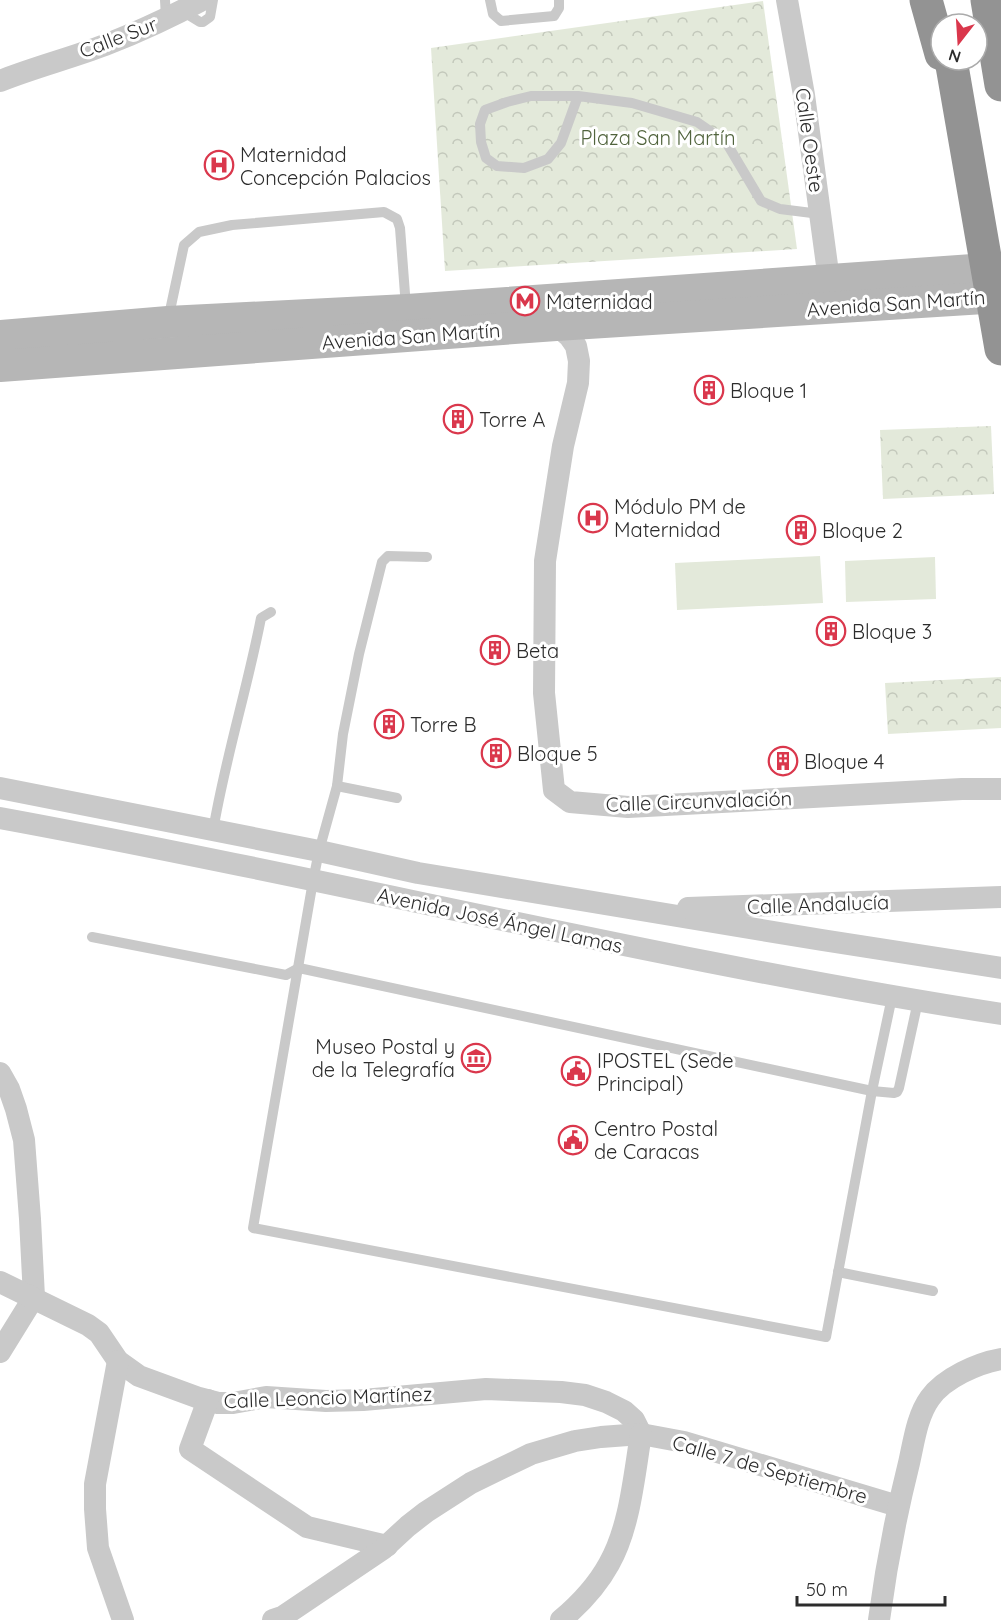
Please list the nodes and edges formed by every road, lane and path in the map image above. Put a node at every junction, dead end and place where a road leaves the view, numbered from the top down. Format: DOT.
graph roads {
  1 [pos="202,0"];
  2 [pos="213,0"];
  3 [pos="490,0"];
  4 [pos="559,0"];
  5 [pos="787,0"];
  6 [pos="987,0"];
  7 [pos="171,10"];
  8 [pos="0,68"];
  9 [pos="31,69"];
  10 [pos="946,72"];
  11 [pos="953,72"];
  12 [pos="962,72"];
  13 [pos="0,81"];
  14 [pos="1001,85"];
  15 [pos="578,96"];
  16 [pos="962,133"];
  17 [pos="820,214"];
  18 [pos="1001,228"];
  19 [pos="1001,268"];
  20 [pos="830,280"];
  21 [pos="1001,297"];
  22 [pos="1001,302"];
  23 [pos="407,310"];
  24 [pos="168,322"];
  25 [pos="556,325"];
  26 [pos="1001,328"];
  27 [pos="0,336"];
  28 [pos="1001,349"];
  29 [pos="0,366"];
  30 [pos="427,557"];
  31 [pos="271,612"];
  32 [pos="337,786"];
  33 [pos="0,789"];
  34 [pos="1001,789"];
  35 [pos="396,798"];
  36 [pos="0,818"];
  37 [pos="213,831"];
  38 [pos="319,851"];
  39 [pos="313,881"];
  40 [pos="1001,897"];
  41 [pos="634,909"];
  42 [pos="92,937"];
  43 [pos="299,968"];
  44 [pos="1001,968"];
  45 [pos="891,997"];
  46 [pos="918,1001"];
  47 [pos="1001,1014"];
  48 [pos="0,1074"];
  49 [pos="872,1091"];
  50 [pos="838,1272"];
  51 [pos="0,1282"];
  52 [pos="933,1291"];
  53 [pos="34,1297"];
  54 [pos="0,1352"];
  55 [pos="1001,1359"];
  56 [pos="118,1361"];
  57 [pos="208,1400"];
  58 [pos="641,1434"];
  59 [pos="898,1506"];
  60 [pos="387,1546"];
  61 [pos="123,1620"];
  62 [pos="273,1620"];
  63 [pos="561,1620"];
  64 [pos="879,1620"];
  1 -- 7 [label="street, Calle Sur"];
  2 -- 7 [label="lane"];
  3 -- 4 [label="lane"];
  5 -- 17 [label="street, Calle Oeste"];
  6 -- 14 [label="highway"];
  7 -- 9 [label="street, Calle Sur"];
  8 -- 9 [label="street, Calle Sur"];
  9 -- 13 [label="street, Calle Sur"];
  10 -- 16 [label="highway"];
  11 -- 16 [label="highway"];
  12 -- 18 [label="highway"];
  15 -- 15 [label="lane"];
  15 -- 17 [label="lane"];
  16 -- 28 [label="highway"];
  17 -- 20 [label="street, Calle Oeste"];
  19 -- 20 [label="main road, Avenida San Martín"];
  20 -- 23 [label="main road, Avenida San Martín"];
  21 -- 25 [label="main road, Avenida San Martín"];
  22 -- 26 [label="street"];
  23 -- 24 [label="main road, Avenida San Martín"];
  23 -- 24 [label="lane"];
  24 -- 27 [label="main road, Avenida San Martín"];
  25 -- 29 [label="main road, Avenida San Martín"];
  25 -- 34 [label="street, Calle Circunvalación"];
  30 -- 32 [label="lane"];
  31 -- 37 [label="lane"];
  32 -- 35 [label="lane"];
  32 -- 38 [label="lane"];
  33 -- 37 [label="street, Avenida José Ángel Lamas"];
  36 -- 39 [label="street, Avenida José Ángel Lamas"];
  37 -- 38 [label="street, Avenida José Ángel Lamas"];
  38 -- 39 [label="lane"];
  38 -- 41 [label="street, Avenida José Ángel Lamas"];
  39 -- 43 [label="lane"];
  39 -- 45 [label="street, Avenida José Ángel Lamas"];
  40 -- 41 [label="street, Calle Andalucía"];
  41 -- 44 [label="street, Avenida José Ángel Lamas"];
  42 -- 43 [label="lane"];
  43 -- 49 [label="lane"];
  43 -- 50 [label="lane"];
  45 -- 46 [label="street, Avenida José Ángel Lamas"];
  45 -- 49 [label="lane"];
  46 -- 47 [label="street, Avenida José Ángel Lamas"];
  46 -- 49 [label="lane"];
  48 -- 53 [label="street"];
  49 -- 50 [label="lane"];
  50 -- 52 [label="lane"];
  51 -- 53 [label="street, Calle Leoncio Martínez"];
  53 -- 54 [label="street"];
  53 -- 56 [label="street, Calle Leoncio Martínez"];
  55 -- 59 [label="street"];
  56 -- 57 [label="street, Calle Leoncio Martínez"];
  56 -- 61 [label="street"];
  57 -- 58 [label="street, Calle Leoncio Martínez"];
  57 -- 60 [label="street"];
  58 -- 59 [label="street, Calle 7 de Septiembre"];
  58 -- 60 [label="street, Calle 7 de Septiembre"];
  58 -- 63 [label="street"];
  59 -- 64 [label="street"];
  60 -- 62 [label="street, Calle 7 de Septiembre"];
}
